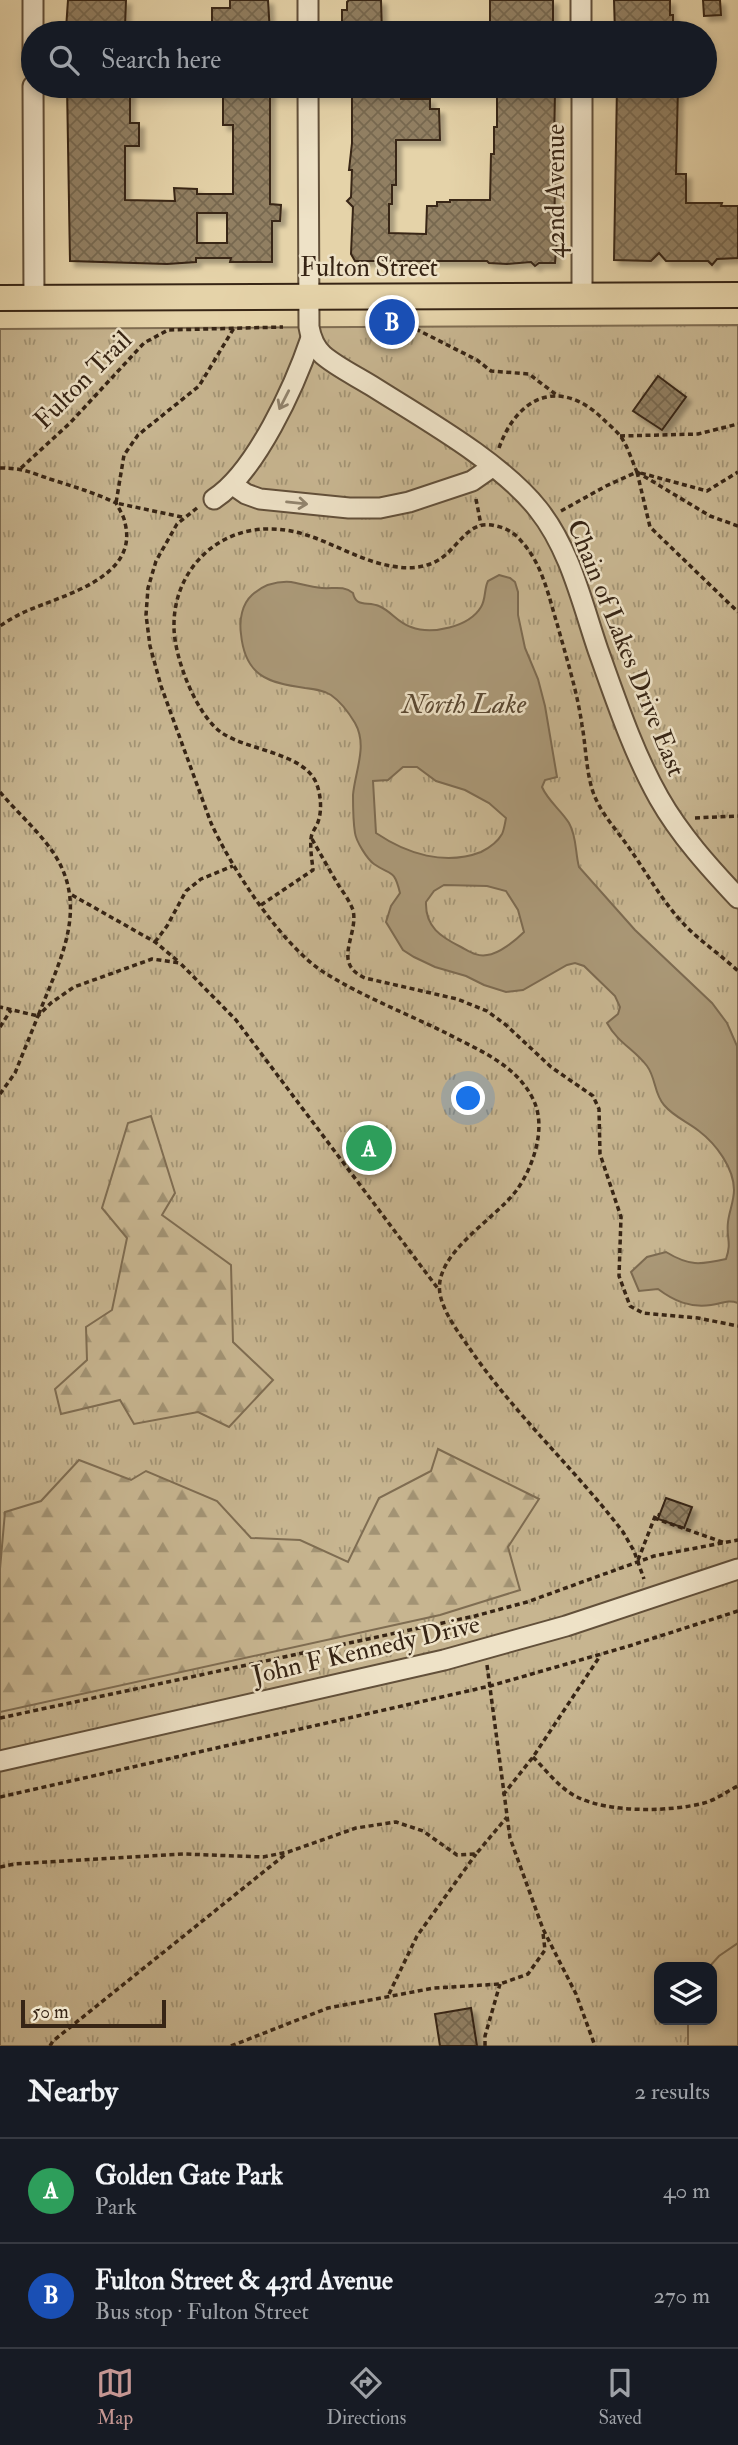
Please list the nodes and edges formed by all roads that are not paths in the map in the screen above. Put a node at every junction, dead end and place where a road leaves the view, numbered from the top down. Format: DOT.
graph roads {
  1 [pos="33,0"];
  2 [pos="308,0"];
  3 [pos="581,0"];
  4 [pos="33,21"];
  5 [pos="308,21"];
  6 [pos="581,21"];
  7 [pos="33,98"];
  8 [pos="308,98"];
  9 [pos="582,98"];
  10 [pos="582,295"];
  11 [pos="738,295"];
  12 [pos="34,298"];
  13 [pos="309,298"];
  14 [pos="0,299"];
  15 [pos="311,338"];
  16 [pos="492,467"];
  17 [pos="233,485"];
  18 [pos="214,499"];
  19 [pos="738,898"];
  20 [pos="738,1569"];
  21 [pos="0,1761"];
  1 -- 4 [label="street"];
  2 -- 5 [label="street"];
  3 -- 6 [label="street"];
  7 -- 12 [label="street"];
  8 -- 13 [label="street"];
  9 -- 10 [label="street, 42nd Avenue"];
  10 -- 11 [label="main road, Fulton Street"];
  10 -- 13 [label="main road, Fulton Street"];
  12 -- 13 [label="main road, Fulton Street"];
  12 -- 14 [label="main road, Fulton Street"];
  13 -- 15 [label="street"];
  15 -- 16 [label="street, Chain of Lakes Drive East"];
  15 -- 17 [label="street, one-way"];
  17 -- 16 [label="street, one-way"];
  16 -- 19 [label="street, Chain of Lakes Drive East"];
  17 -- 18 [label="street"];
  20 -- 21 [label="street, John F Kennedy Drive"];
}
